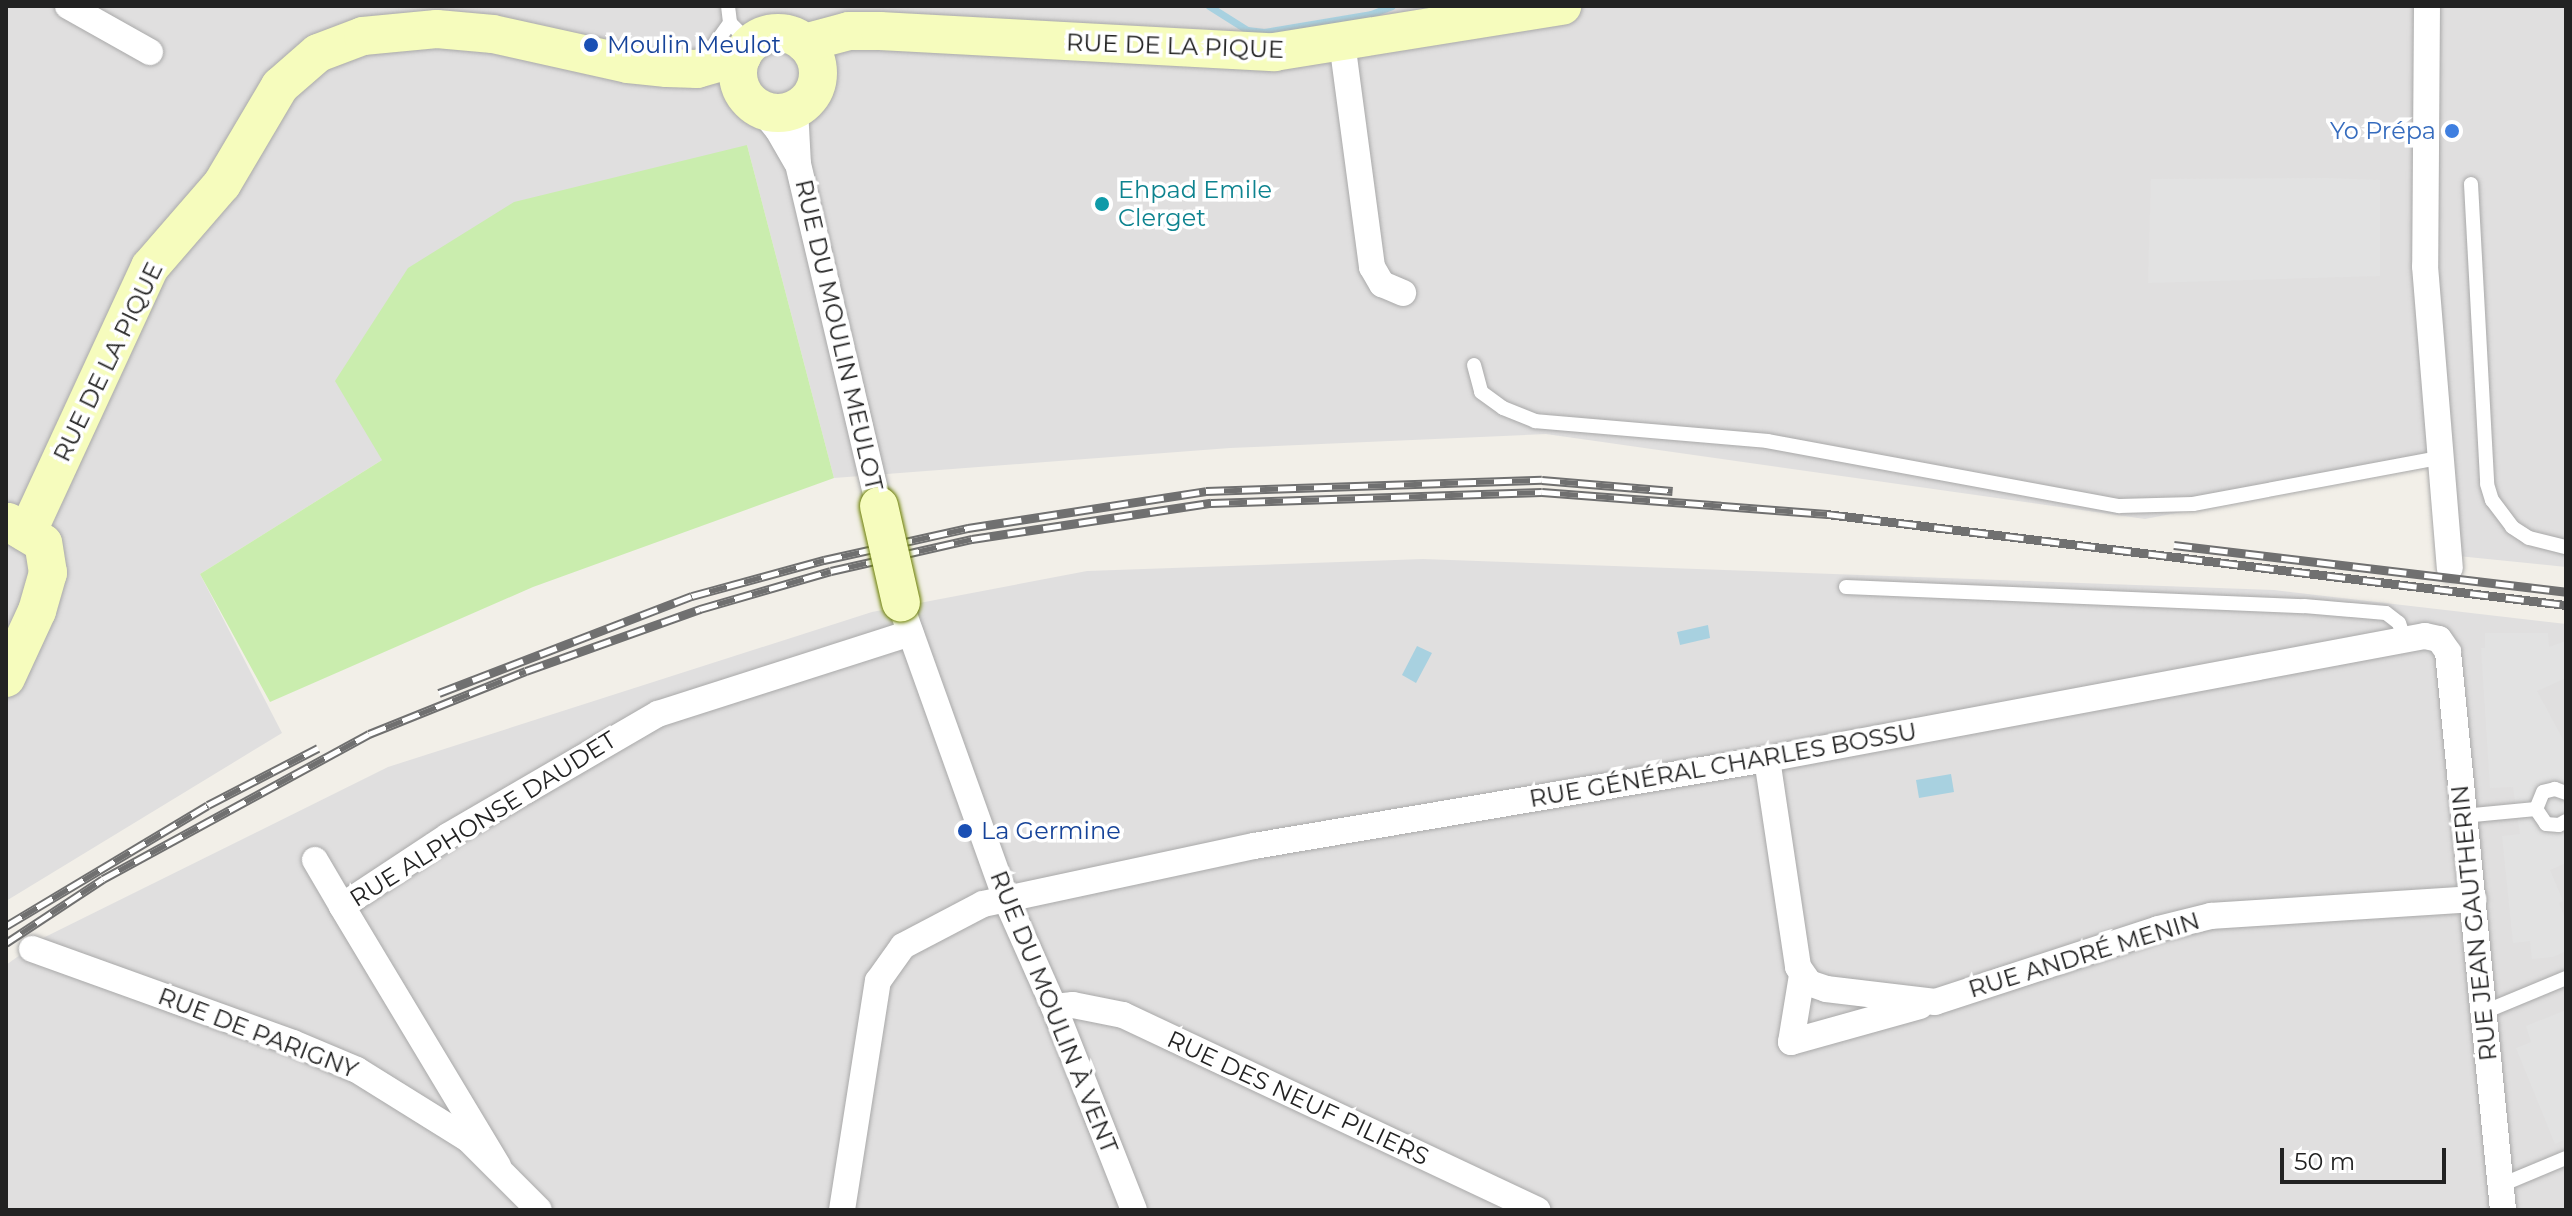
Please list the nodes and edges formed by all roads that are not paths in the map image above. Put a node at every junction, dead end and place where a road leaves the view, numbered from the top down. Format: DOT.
graph roads {
  1 [pos="68,6"];
  2 [pos="728,6"];
  3 [pos="1562,6"];
  4 [pos="2427,6"];
  5 [pos="1342,42"];
  6 [pos="150,52"];
  7 [pos="811,58"];
  8 [pos="753,71"];
  9 [pos="2471,184"];
  10 [pos="1403,293"];
  11 [pos="1474,365"];
  12 [pos="2438,458"];
  13 [pos="879,506"];
  14 [pos="17,527"];
  15 [pos="2566,547"];
  16 [pos="2450,568"];
  17 [pos="1846,587"];
  18 [pos="905,618"];
  19 [pos="2404,638"];
  20 [pos="2439,639"];
  21 [pos="6,678"];
  22 [pos="1767,759"];
  23 [pos="2566,793"];
  24 [pos="2536,809"];
  25 [pos="2463,816"];
  26 [pos="2566,821"];
  27 [pos="315,860"];
  28 [pos="1006,899"];
  29 [pos="2473,899"];
  30 [pos="342,906"];
  31 [pos="32,949"];
  32 [pos="1802,975"];
  33 [pos="2566,978"];
  34 [pos="1935,1002"];
  35 [pos="1054,1007"];
  36 [pos="2484,1012"];
  37 [pos="2566,1158"];
  38 [pos="498,1166"];
  39 [pos="2502,1197"];
  40 [pos="539,1210"];
  41 [pos="842,1210"];
  42 [pos="1134,1210"];
  43 [pos="1537,1210"];
  1 -- 6 [label="street"];
  2 -- 8 [label="lane"];
  3 -- 5 [label="street, RUE DE LA PIQUE"];
  4 -- 12 [label="street"];
  5 -- 7 [label="street, RUE DE LA PIQUE"];
  5 -- 10 [label="street"];
  7 -- 8 [label="street, RUE DE LA PIQUE"];
  7 -- 8 [label="street"];
  8 -- 13 [label="street, RUE DU MOULIN MEULOT"];
  8 -- 14 [label="street, RUE DE LA PIQUE"];
  9 -- 15 [label="lane"];
  11 -- 12 [label="lane"];
  12 -- 16 [label="street"];
  13 -- 18 [label="street, bridge"];
  14 -- 21 [label="street"];
  17 -- 19 [label="lane"];
  18 -- 28 [label="street, RUE DU MOULIN À VENT"];
  18 -- 30 [label="street, RUE ALPHONSE DAUDET"];
  19 -- 20 [label="street, RUE GÉNÉRAL CHARLES BOSSU"];
  19 -- 22 [label="street, RUE GÉNÉRAL CHARLES BOSSU"];
  20 -- 25 [label="street, RUE JEAN GAUTHERIN"];
  22 -- 28 [label="street, RUE GÉNÉRAL CHARLES BOSSU"];
  22 -- 32 [label="street, RUE ANDRÉ MENIN"];
  23 -- 24 [label="lane"];
  24 -- 25 [label="lane"];
  24 -- 26 [label="lane"];
  25 -- 29 [label="street, RUE JEAN GAUTHERIN"];
  27 -- 30 [label="street"];
  28 -- 35 [label="street, RUE DU MOULIN À VENT"];
  28 -- 41 [label="street, RUE GÉNÉRAL CHARLES BOSSU"];
  29 -- 34 [label="street, RUE ANDRÉ MENIN"];
  29 -- 36 [label="street, RUE JEAN GAUTHERIN"];
  30 -- 38 [label="street, RUE ALPHONSE DAUDET"];
  31 -- 38 [label="street, RUE DE PARIGNY"];
  32 -- 34 [label="street, RUE ANDRÉ MENIN"];
  32 -- 34 [label="street, RUE ANDRÉ MENIN"];
  33 -- 36 [label="lane"];
  35 -- 42 [label="street, RUE DU MOULIN À VENT"];
  35 -- 43 [label="street, RUE DES NEUF PILIERS"];
  36 -- 39 [label="street, RUE JEAN GAUTHERIN"];
  37 -- 39 [label="lane"];
  38 -- 40 [label="street, RUE DE PARIGNY"];
}
